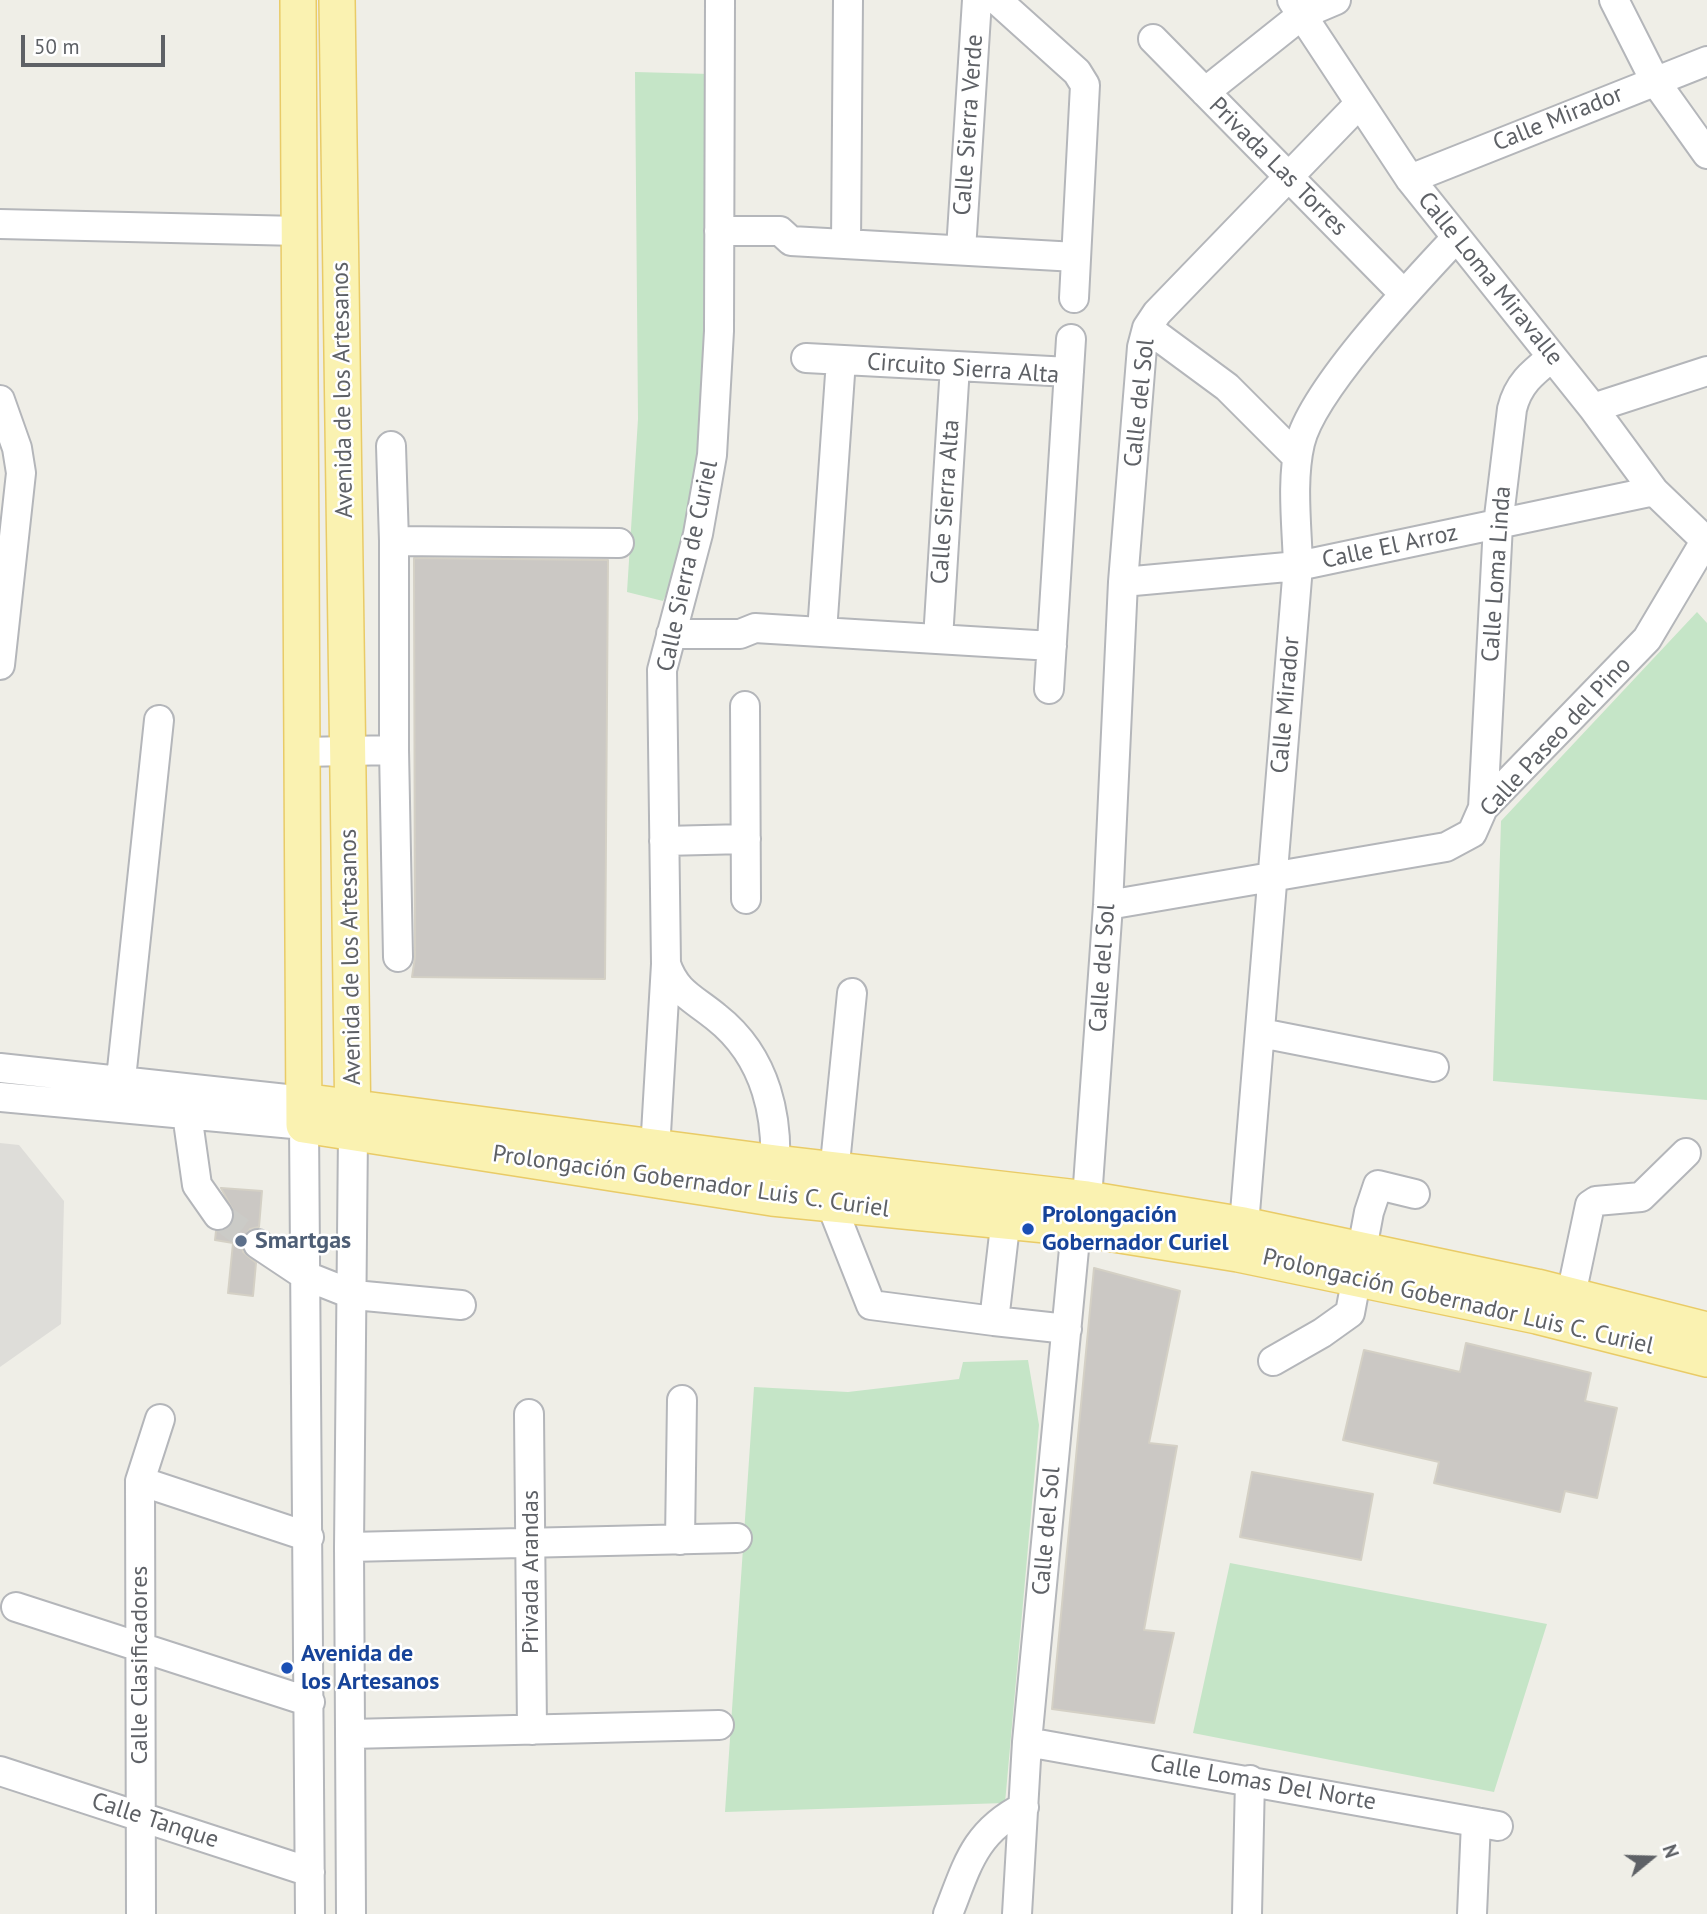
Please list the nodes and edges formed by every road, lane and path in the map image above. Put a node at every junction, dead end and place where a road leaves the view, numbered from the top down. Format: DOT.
graph roads {
  1 [pos="298,0"];
  2 [pos="337,0"];
  3 [pos="720,0"];
  4 [pos="848,0"];
  5 [pos="977,0"];
  6 [pos="997,0"];
  7 [pos="1336,0"];
  8 [pos="1614,0"];
  9 [pos="1297,7"];
  10 [pos="1153,39"];
  11 [pos="1707,61"];
  12 [pos="1655,81"];
  13 [pos="1205,92"];
  14 [pos="1359,104"];
  15 [pos="1707,153"];
  16 [pos="1287,175"];
  17 [pos="1410,178"];
  18 [pos="0,224"];
  19 [pos="341,228"];
  20 [pos="299,231"];
  21 [pos="1456,238"];
  22 [pos="719,240"];
  23 [pos="846,244"];
  24 [pos="961,250"];
  25 [pos="1076,257"];
  26 [pos="1404,294"];
  27 [pos="1074,298"];
  28 [pos="1147,328"];
  29 [pos="1071,339"];
  30 [pos="1552,357"];
  31 [pos="806,358"];
  32 [pos="841,360"];
  33 [pos="955,366"];
  34 [pos="1707,371"];
  35 [pos="1069,372"];
  36 [pos="0,400"];
  37 [pos="1593,408"];
  38 [pos="391,446"];
  39 [pos="1297,457"];
  40 [pos="1654,491"];
  41 [pos="1498,525"];
  42 [pos="1706,540"];
  43 [pos="394,541"];
  44 [pos="620,542"];
  45 [pos="1298,566"];
  46 [pos="1124,582"];
  47 [pos="673,625"];
  48 [pos="822,632"];
  49 [pos="938,639"];
  50 [pos="1052,646"];
  51 [pos="0,666"];
  52 [pos="1049,689"];
  53 [pos="745,706"];
  54 [pos="159,720"];
  55 [pos="394,750"];
  56 [pos="303,752"];
  57 [pos="348,752"];
  58 [pos="1483,808"];
  59 [pos="746,839"];
  60 [pos="664,841"];
  61 [pos="1271,877"];
  62 [pos="746,899"];
  63 [pos="1108,905"];
  64 [pos="398,957"];
  65 [pos="666,964"];
  66 [pos="852,993"];
  67 [pos="1261,1033"];
  68 [pos="1434,1067"];
  69 [pos="0,1068"];
  70 [pos="119,1094"];
  71 [pos="0,1097"];
  72 [pos="187,1101"];
  73 [pos="305,1113"];
  74 [pos="353,1120"];
  75 [pos="1686,1153"];
  76 [pos="655,1163"];
  77 [pos="776,1163"];
  78 [pos="835,1170"];
  79 [pos="1415,1194"];
  80 [pos="772,1198"];
  81 [pos="831,1204"];
  82 [pos="1008,1206"];
  83 [pos="1082,1214"];
  84 [pos="218,1215"];
  85 [pos="1244,1225"];
  86 [pos="258,1244"];
  87 [pos="1360,1264"];
  88 [pos="306,1276"];
  89 [pos="1571,1295"];
  90 [pos="354,1296"];
  91 [pos="461,1305"];
  92 [pos="994,1321"];
  93 [pos="1067,1329"];
  94 [pos="1707,1330"];
  95 [pos="1707,1359"];
  96 [pos="1273,1361"];
  97 [pos="682,1400"];
  98 [pos="529,1414"];
  99 [pos="160,1419"];
  100 [pos="140,1480"];
  101 [pos="309,1537"];
  102 [pos="737,1538"];
  103 [pos="680,1539"];
  104 [pos="530,1543"];
  105 [pos="349,1547"];
  106 [pos="16,1607"];
  107 [pos="140,1647"];
  108 [pos="310,1656"];
  109 [pos="349,1656"];
  110 [pos="310,1702"];
  111 [pos="719,1725"];
  112 [pos="532,1730"];
  113 [pos="350,1734"];
  114 [pos="1027,1742"];
  115 [pos="0,1771"];
  116 [pos="1250,1780"];
  117 [pos="1024,1807"];
  118 [pos="141,1817"];
  119 [pos="310,1872"];
  120 [pos="141,1914"];
  121 [pos="310,1914"];
  122 [pos="351,1914"];
  123 [pos="948,1914"];
  124 [pos="1017,1914"];
  125 [pos="1247,1914"];
  126 [pos="1472,1914"];
  1 -- 20 [label="main road, Avenida de los Artesanos"];
  2 -- 19 [label="main road, Avenida de los Artesanos"];
  3 -- 22 [label="street, Calle Sierra de Curiel"];
  4 -- 23 [label="street"];
  5 -- 24 [label="street, Calle Sierra Verde"];
  6 -- 25 [label="street"];
  7 -- 9 [label="street"];
  8 -- 12 [label="street"];
  9 -- 13 [label="street"];
  9 -- 14 [label="street, Calle Loma Miravalle"];
  10 -- 13 [label="street, Privada Las Torres"];
  11 -- 12 [label="street, Calle Mirador"];
  12 -- 15 [label="street"];
  12 -- 17 [label="street, Calle Mirador"];
  13 -- 16 [label="street, Privada Las Torres"];
  14 -- 16 [label="street, Calle del Sol"];
  14 -- 17 [label="street, Calle Loma Miravalle"];
  16 -- 26 [label="street, Privada Las Torres"];
  16 -- 28 [label="street, Calle del Sol"];
  17 -- 21 [label="street, Calle Loma Miravalle"];
  18 -- 20 [label="street"];
  19 -- 20 [label="main road"];
  19 -- 57 [label="main road, Avenida de los Artesanos"];
  20 -- 56 [label="main road, Avenida de los Artesanos"];
  21 -- 26 [label="street, Calle Mirador"];
  21 -- 30 [label="street, Calle Loma Miravalle"];
  22 -- 23 [label="street"];
  22 -- 47 [label="street, Calle Sierra de Curiel"];
  23 -- 24 [label="street"];
  24 -- 25 [label="street"];
  25 -- 27 [label="street"];
  26 -- 39 [label="street, Calle Mirador"];
  28 -- 39 [label="street"];
  28 -- 46 [label="street, Calle del Sol"];
  29 -- 35 [label="street"];
  30 -- 37 [label="street, Calle Loma Miravalle"];
  30 -- 41 [label="street, Calle Loma Linda"];
  31 -- 32 [label="street"];
  32 -- 33 [label="street, Circuito Sierra Alta"];
  32 -- 48 [label="street, Circuito Sierra Alta"];
  33 -- 35 [label="street, Circuito Sierra Alta"];
  33 -- 49 [label="street, Calle Sierra Alta"];
  34 -- 37 [label="street"];
  35 -- 50 [label="street, Circuito Sierra Alta"];
  36 -- 51 [label="street"];
  37 -- 40 [label="street, Calle Loma Miravalle"];
  38 -- 43 [label="street"];
  39 -- 45 [label="street, Calle Mirador"];
  40 -- 41 [label="street, Calle El Arroz"];
  40 -- 42 [label="street, Calle Loma Miravalle"];
  41 -- 45 [label="street, Calle El Arroz"];
  41 -- 58 [label="street, Calle Loma Linda"];
  42 -- 58 [label="street, Calle Paseo del Pino"];
  43 -- 44 [label="street"];
  43 -- 55 [label="street"];
  45 -- 46 [label="street, Calle El Arroz"];
  45 -- 61 [label="street, Calle Mirador"];
  46 -- 63 [label="street, Calle del Sol"];
  47 -- 48 [label="street"];
  47 -- 60 [label="street, Calle Sierra de Curiel"];
  48 -- 49 [label="street"];
  49 -- 50 [label="street"];
  50 -- 52 [label="street, Circuito Sierra Alta"];
  53 -- 59 [label="street"];
  54 -- 70 [label="street"];
  55 -- 57 [label="street"];
  55 -- 64 [label="street"];
  56 -- 57 [label="street"];
  56 -- 73 [label="main road, Avenida de los Artesanos"];
  57 -- 74 [label="main road, Avenida de los Artesanos"];
  58 -- 61 [label="street, Calle Paseo del Pino"];
  59 -- 60 [label="street"];
  59 -- 62 [label="street"];
  60 -- 65 [label="street, Calle Sierra de Curiel"];
  61 -- 63 [label="street, Calle Paseo del Pino"];
  61 -- 67 [label="street, Calle Mirador"];
  63 -- 83 [label="street, Calle del Sol"];
  65 -- 76 [label="street, Calle Sierra de Curiel"];
  65 -- 77 [label="street"];
  66 -- 78 [label="street"];
  67 -- 68 [label="street"];
  67 -- 85 [label="street, Calle Mirador"];
  69 -- 70 [label="street, Prolongación Gobernador Luis C. Curiel"];
  70 -- 71 [label="street, Prolongación Gobernador Luis C. Curiel"];
  70 -- 72 [label="street, Prolongación Gobernador Luis C. Curiel"];
  72 -- 73 [label="street, Prolongación Gobernador Luis C. Curiel"];
  72 -- 84 [label="street"];
  73 -- 74 [label="main road, Prolongación Gobernador Luis C. Curiel"];
  73 -- 88 [label="street, Avenida de los Artesanos"];
  74 -- 76 [label="main road, Prolongación Gobernador Luis C. Curiel"];
  74 -- 90 [label="street, Avenida de los Artesanos"];
  75 -- 89 [label="street"];
  76 -- 77 [label="main road, Prolongación Gobernador Luis C. Curiel"];
  76 -- 80 [label="main road, Prolongación Gobernador Luis C. Curiel"];
  77 -- 78 [label="main road, Prolongación Gobernador Luis C. Curiel"];
  77 -- 80 [label="street"];
  78 -- 81 [label="street"];
  78 -- 82 [label="main road, Prolongación Gobernador Luis C. Curiel"];
  79 -- 87 [label="street"];
  80 -- 81 [label="main road, Prolongación Gobernador Luis C. Curiel"];
  81 -- 82 [label="main road, Prolongación Gobernador Luis C. Curiel"];
  81 -- 92 [label="street"];
  82 -- 83 [label="main road, Prolongación Gobernador Luis C. Curiel"];
  82 -- 92 [label="street"];
  83 -- 85 [label="main road, Prolongación Gobernador Luis C. Curiel"];
  83 -- 87 [label="main road, Prolongación Gobernador Luis C. Curiel"];
  83 -- 93 [label="street, Calle del Sol"];
  85 -- 87 [label="main road, Prolongación Gobernador Luis C. Curiel"];
  86 -- 88 [label="street"];
  87 -- 89 [label="main road, Prolongación Gobernador Luis C. Curiel"];
  87 -- 95 [label="main road, Prolongación Gobernador Luis C. Curiel"];
  87 -- 96 [label="street"];
  88 -- 90 [label="street"];
  88 -- 101 [label="street, Avenida de los Artesanos"];
  89 -- 94 [label="main road, Prolongación Gobernador Luis C. Curiel"];
  90 -- 91 [label="street"];
  90 -- 105 [label="street, Avenida de los Artesanos"];
  92 -- 93 [label="street"];
  93 -- 114 [label="street, Calle del Sol"];
  97 -- 103 [label="street"];
  98 -- 104 [label="street, Privada Arandas"];
  99 -- 100 [label="street, Calle Clasificadores"];
  100 -- 101 [label="street"];
  100 -- 107 [label="street, Calle Clasificadores"];
  101 -- 108 [label="street, Avenida de los Artesanos"];
  102 -- 103 [label="street"];
  103 -- 104 [label="street"];
  104 -- 105 [label="street"];
  104 -- 112 [label="street, Privada Arandas"];
  105 -- 109 [label="street, Avenida de los Artesanos"];
  106 -- 107 [label="street"];
  107 -- 110 [label="street"];
  107 -- 118 [label="street, Calle Clasificadores"];
  108 -- 109 [label="street"];
  108 -- 110 [label="street, Avenida de los Artesanos"];
  109 -- 113 [label="street, Avenida de los Artesanos"];
  110 -- 119 [label="street, Avenida de los Artesanos"];
  111 -- 112 [label="street"];
  112 -- 113 [label="street"];
  113 -- 122 [label="street, Avenida de los Artesanos"];
  114 -- 116 [label="street, Calle Lomas Del Norte"];
  114 -- 117 [label="street, Calle del Sol"];
  115 -- 118 [label="street, Calle Tanque"];
  116 -- 125 [label="street"];
  116 -- 126 [label="street, Calle Lomas Del Norte"];
  117 -- 123 [label="street"];
  117 -- 124 [label="street, Calle del Sol"];
  118 -- 119 [label="street, Calle Tanque"];
  118 -- 120 [label="street, Calle Clasificadores"];
  119 -- 121 [label="street, Avenida de los Artesanos"];
}
